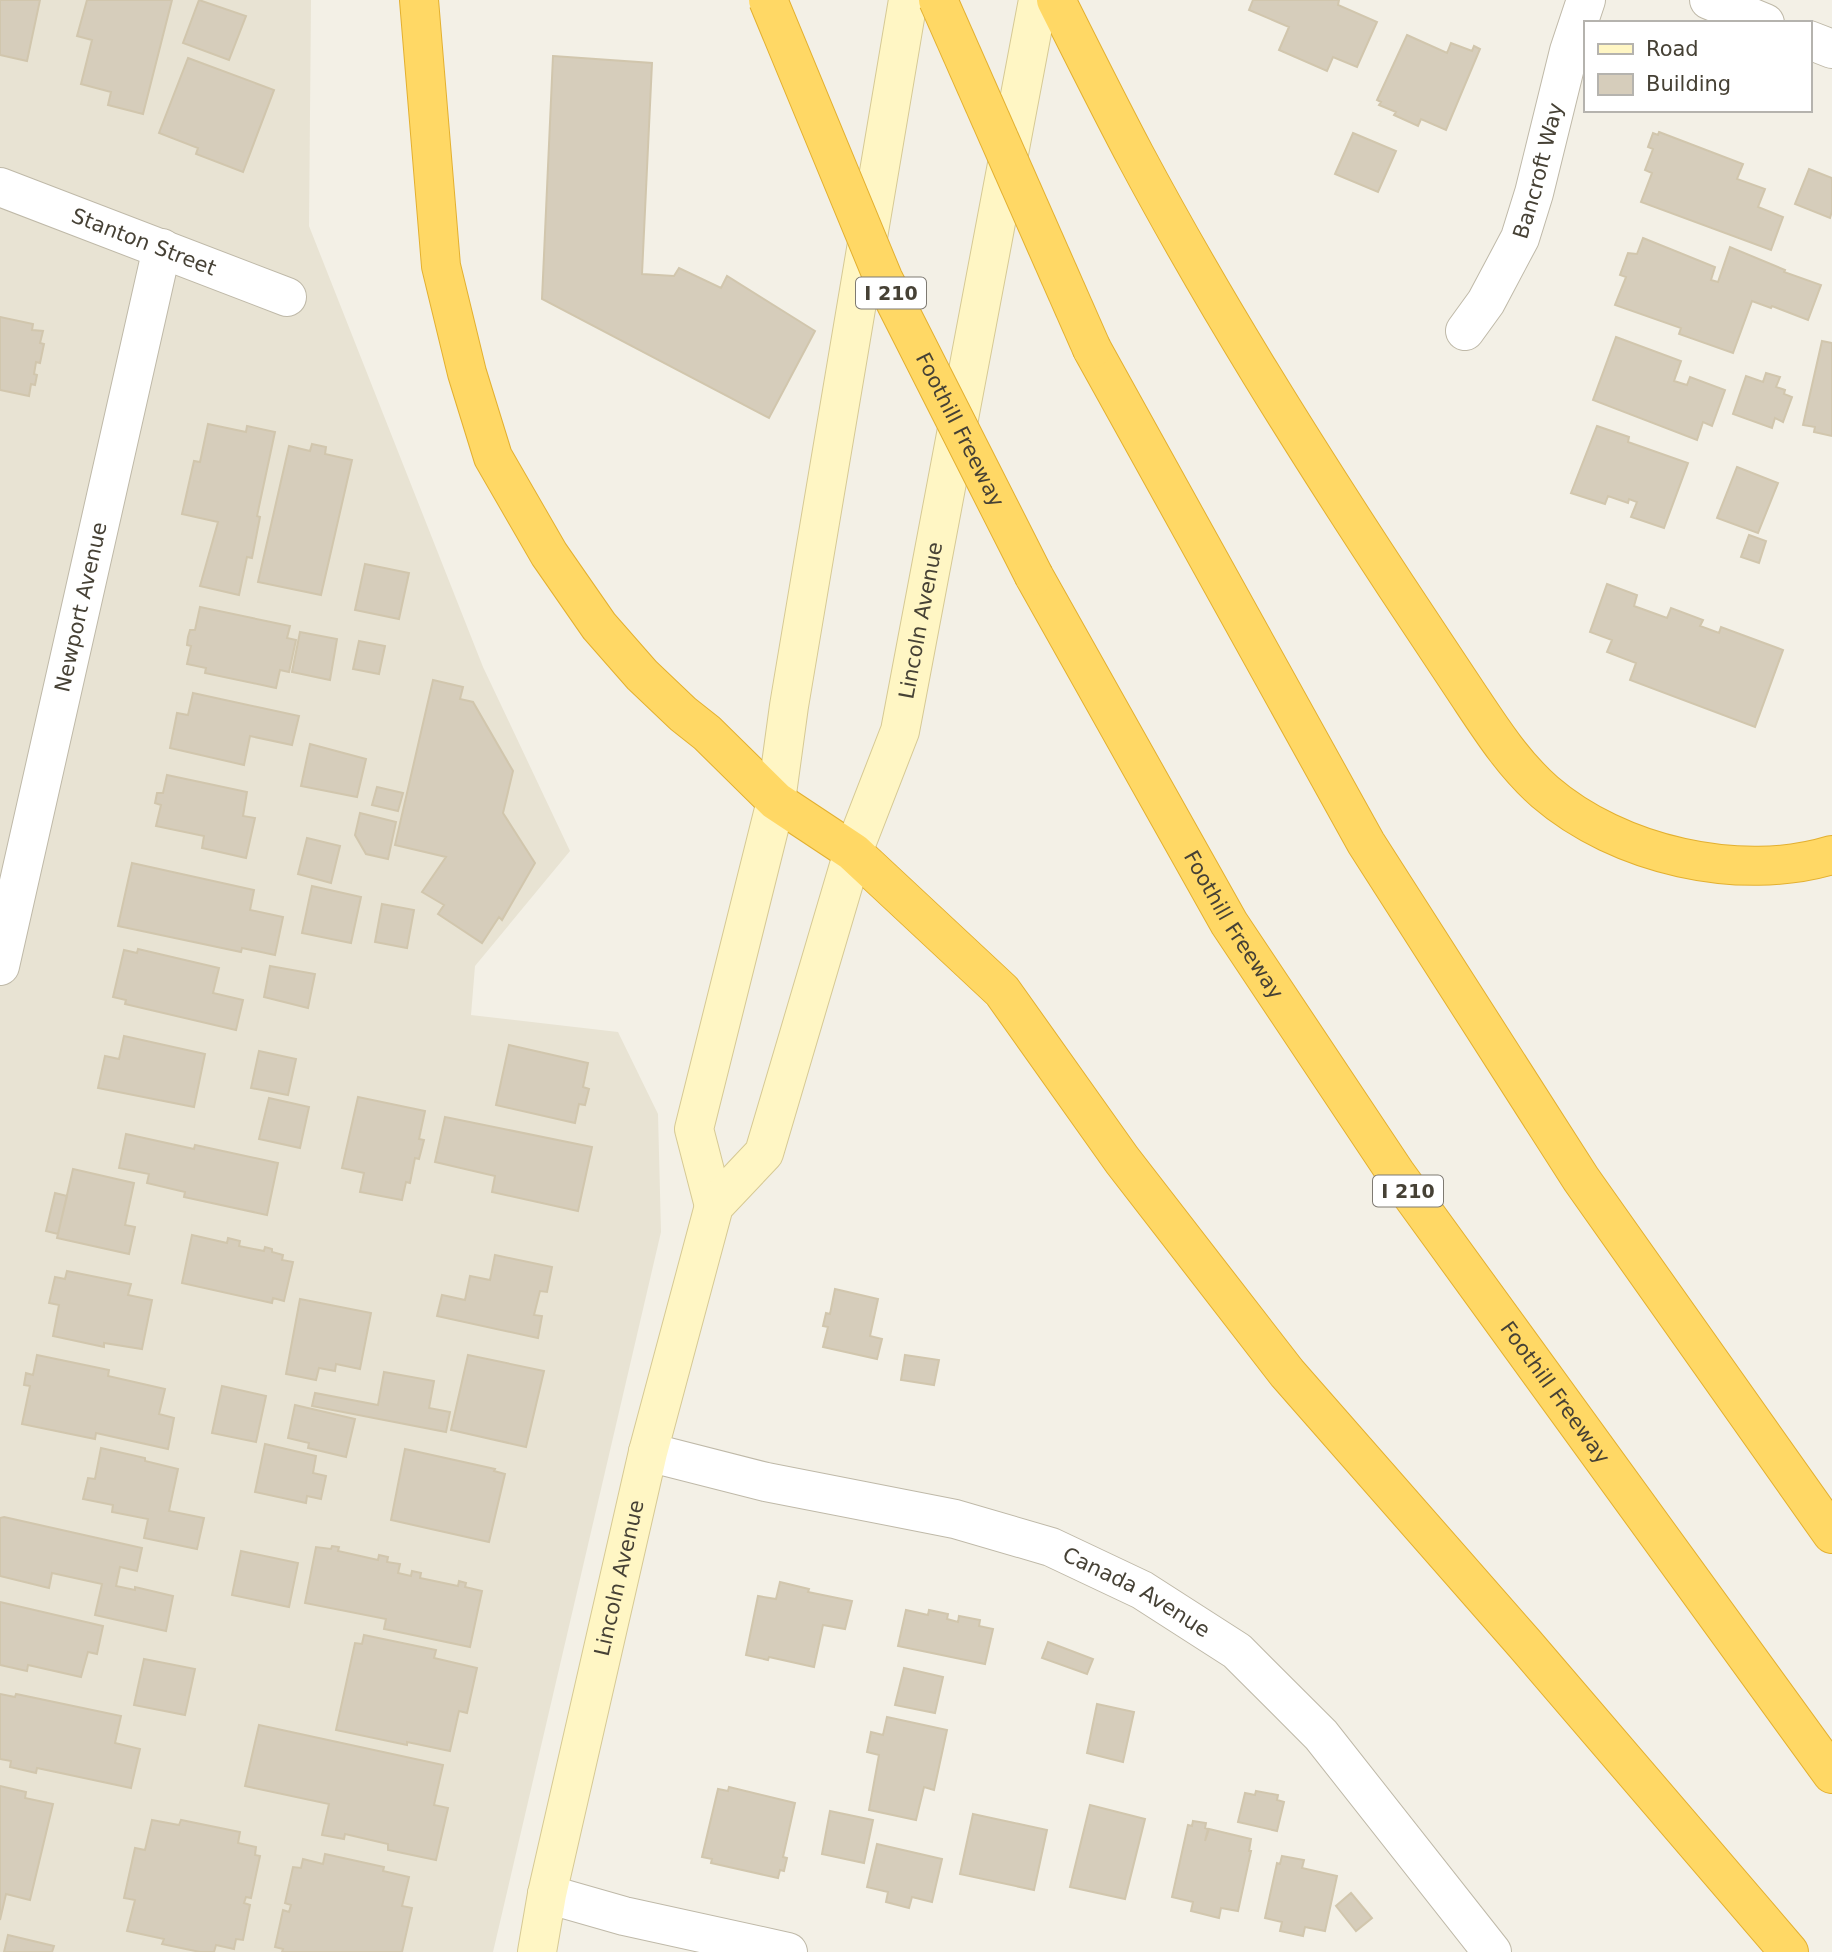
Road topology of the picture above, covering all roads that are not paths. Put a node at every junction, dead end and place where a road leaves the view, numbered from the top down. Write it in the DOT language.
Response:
graph roads {
  1 [pos="419,0"];
  2 [pos="768,0"];
  3 [pos="908,0"];
  4 [pos="938,0"];
  5 [pos="1038,0"];
  6 [pos="1056,0"];
  7 [pos="1586,0"];
  8 [pos="1709,0"];
  9 [pos="1760,21"];
  10 [pos="1811,41"];
  11 [pos="1832,49"];
  12 [pos="0,187"];
  13 [pos="162,248"];
  14 [pos="288,297"];
  15 [pos="1465,331"];
  16 [pos="776,801"];
  17 [pos="853,852"];
  18 [pos="1832,855"];
  19 [pos="0,966"];
  20 [pos="714,1206"];
  21 [pos="648,1452"];
  22 [pos="1832,1534"];
  23 [pos="1832,1774"];
  24 [pos="547,1894"];
  25 [pos="537,1952"];
  26 [pos="788,1952"];
  27 [pos="1492,1952"];
  28 [pos="1788,1952"];
  1 -- 16 [label="highway"];
  2 -- 23 [label="highway, Foothill Freeway / I 210, bridge"];
  3 -- 16 [label="main road, Lincoln Avenue"];
  4 -- 22 [label="highway, bridge"];
  5 -- 17 [label="main road, Lincoln Avenue"];
  6 -- 18 [label="highway"];
  7 -- 15 [label="street, Bancroft Way"];
  8 -- 9 [label="street"];
  10 -- 11 [label="street"];
  12 -- 13 [label="street, Stanton Street"];
  13 -- 14 [label="street, Stanton Street"];
  13 -- 19 [label="street, Newport Avenue"];
  16 -- 17 [label="highway"];
  16 -- 20 [label="main road, Lincoln Avenue"];
  17 -- 20 [label="main road, Lincoln Avenue"];
  17 -- 28 [label="highway"];
  20 -- 21 [label="main road, Lincoln Avenue"];
  21 -- 24 [label="main road, Lincoln Avenue"];
  21 -- 27 [label="street, Canada Avenue"];
  24 -- 25 [label="main road, Lincoln Avenue"];
  24 -- 26 [label="street"];
}
